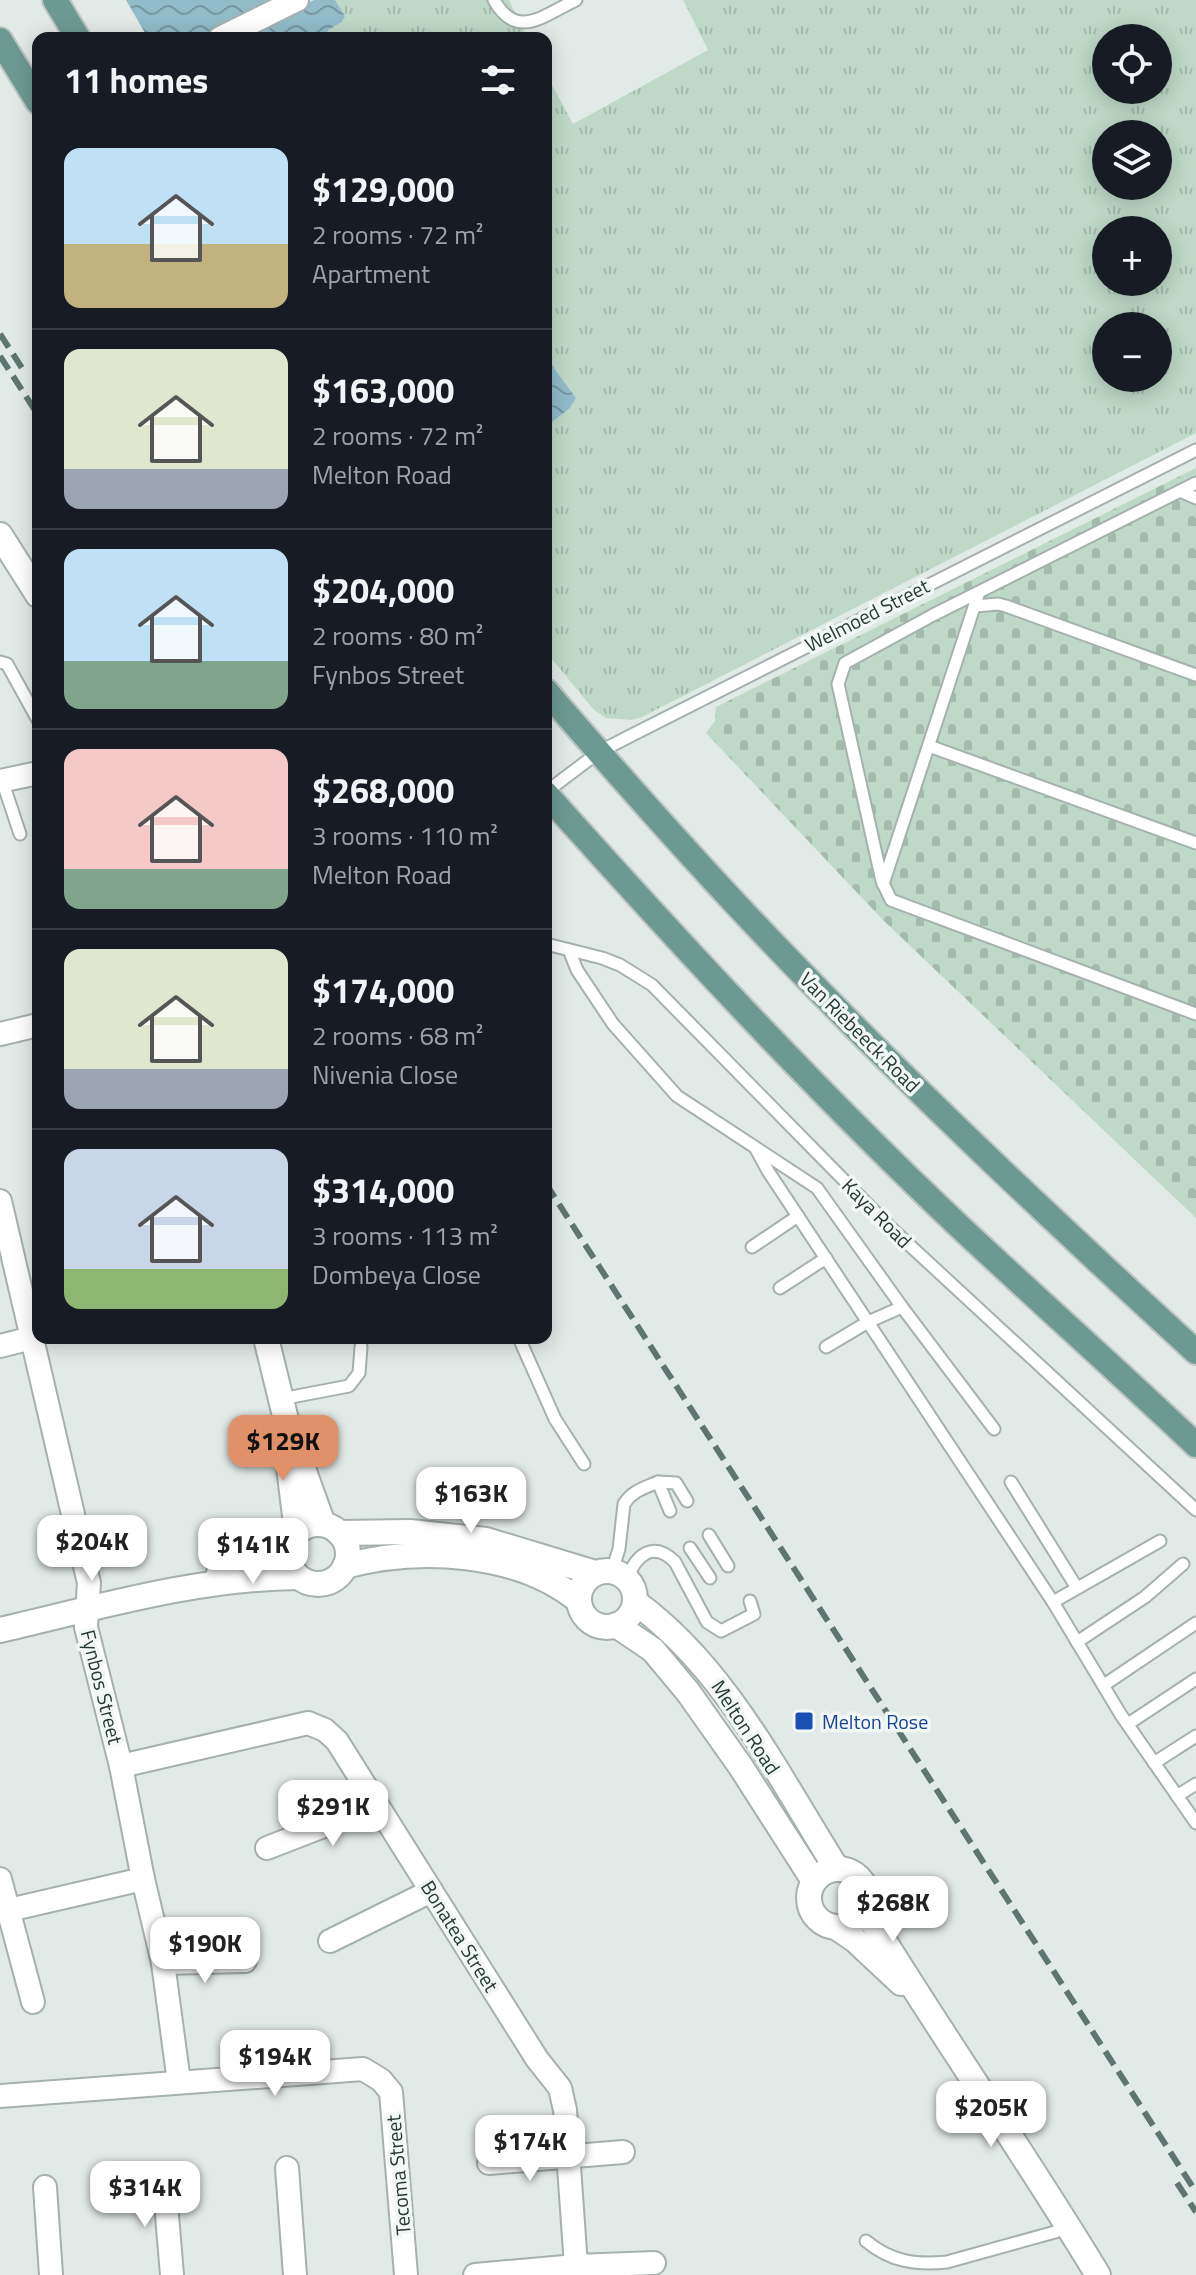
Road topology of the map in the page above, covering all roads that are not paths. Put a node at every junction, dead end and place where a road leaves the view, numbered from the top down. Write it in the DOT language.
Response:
graph roads {
  1 [pos="55,0"];
  2 [pos="297,0"];
  3 [pos="494,0"];
  4 [pos="576,0"];
  5 [pos="74,32"];
  6 [pos="232,32"];
  7 [pos="0,40"];
  8 [pos="32,92"];
  9 [pos="1196,450"];
  10 [pos="1196,483"];
  11 [pos="1180,491"];
  12 [pos="1196,498"];
  13 [pos="0,535"];
  14 [pos="32,586"];
  15 [pos="979,592"];
  16 [pos="975,606"];
  17 [pos="0,662"];
  18 [pos="1196,675"];
  19 [pos="552,698"];
  20 [pos="32,709"];
  21 [pos="929,746"];
  22 [pos="599,752"];
  23 [pos="32,774"];
  24 [pos="1,780"];
  25 [pos="552,788"];
  26 [pos="552,800"];
  27 [pos="20,834"];
  28 [pos="1196,843"];
  29 [pos="883,884"];
  30 [pos="552,946"];
  31 [pos="569,950"];
  32 [pos="1196,1014"];
  33 [pos="32,1026"];
  34 [pos="0,1034"];
  35 [pos="756,1149"];
  36 [pos="0,1201"];
  37 [pos="798,1216"];
  38 [pos="752,1247"];
  39 [pos="826,1258"];
  40 [pos="780,1288"];
  41 [pos="902,1307"];
  42 [pos="868,1322"];
  43 [pos="32,1338"];
  44 [pos="33,1344"];
  45 [pos="267,1344"];
  46 [pos="522,1344"];
  47 [pos="0,1346"];
  48 [pos="361,1347"];
  49 [pos="826,1347"];
  50 [pos="1196,1352"];
  51 [pos="281,1399"];
  52 [pos="287,1424"];
  53 [pos="994,1429"];
  54 [pos="1196,1445"];
  55 [pos="584,1464"];
  56 [pos="658,1482"];
  57 [pos="1011,1482"];
  58 [pos="687,1501"];
  59 [pos="1196,1510"];
  60 [pos="670,1511"];
  61 [pos="331,1529"];
  62 [pos="709,1535"];
  63 [pos="293,1538"];
  64 [pos="1160,1541"];
  65 [pos="690,1548"];
  66 [pos="1183,1564"];
  67 [pos="345,1566"];
  68 [pos="728,1566"];
  69 [pos="612,1574"];
  70 [pos="298,1577"];
  71 [pos="710,1578"];
  72 [pos="196,1584"];
  73 [pos="1077,1588"];
  74 [pos="579,1601"];
  75 [pos="750,1601"];
  76 [pos="635,1602"];
  77 [pos="1053,1602"];
  78 [pos="87,1609"];
  79 [pos="731,1612"];
  80 [pos="738,1623"];
  81 [pos="1196,1623"];
  82 [pos="616,1625"];
  83 [pos="0,1630"];
  84 [pos="1077,1642"];
  85 [pos="1196,1679"];
  86 [pos="1104,1685"];
  87 [pos="1128,1724"];
  88 [pos="1196,1736"];
  89 [pos="1154,1763"];
  90 [pos="121,1766"];
  91 [pos="1196,1784"];
  92 [pos="1177,1796"];
  93 [pos="371,1797"];
  94 [pos="1196,1823"];
  95 [pos="267,1848"];
  96 [pos="837,1869"];
  97 [pos="0,1879"];
  98 [pos="143,1879"];
  99 [pos="814,1881"];
  100 [pos="431,1891"];
  101 [pos="865,1910"];
  102 [pos="3,1911"];
  103 [pos="836,1927"];
  104 [pos="330,1941"];
  105 [pos="245,1961"];
  106 [pos="163,1963"];
  107 [pos="920,2000"];
  108 [pos="33,2002"];
  109 [pos="179,2082"];
  110 [pos="0,2096"];
  111 [pos="623,2152"];
  112 [pos="568,2157"];
  113 [pos="489,2163"];
  114 [pos="287,2168"];
  115 [pos="164,2180"];
  116 [pos="45,2187"];
  117 [pos="1068,2226"];
  118 [pos="866,2241"];
  119 [pos="654,2263"];
  120 [pos="576,2266"];
  121 [pos="51,2275"];
  122 [pos="172,2275"];
  123 [pos="295,2275"];
  124 [pos="406,2275"];
  125 [pos="475,2275"];
  126 [pos="1098,2275"];
  1 -- 5 [label="main road"];
  2 -- 6 [label="street"];
  3 -- 4 [label="lane"];
  7 -- 8 [label="main road"];
  9 -- 22 [label="lane, Welmoed Street"];
  10 -- 11 [label="lane"];
  11 -- 12 [label="lane"];
  11 -- 15 [label="lane"];
  13 -- 14 [label="street"];
  15 -- 16 [label="lane"];
  15 -- 29 [label="lane"];
  16 -- 18 [label="lane"];
  16 -- 21 [label="lane"];
  17 -- 20 [label="lane"];
  19 -- 22 [label="main road, Van Riebeeck Road"];
  21 -- 28 [label="lane"];
  21 -- 29 [label="lane"];
  22 -- 25 [label="lane, Welmoed Street"];
  22 -- 50 [label="main road, Van Riebeeck Road"];
  23 -- 24 [label="street"];
  24 -- 27 [label="lane"];
  26 -- 54 [label="main road"];
  29 -- 32 [label="lane"];
  30 -- 31 [label="lane, Kaya Road"];
  31 -- 35 [label="lane"];
  31 -- 59 [label="lane, Kaya Road"];
  33 -- 34 [label="street"];
  35 -- 37 [label="lane"];
  35 -- 41 [label="lane"];
  36 -- 43 [label="street, Fynbos Street"];
  37 -- 38 [label="lane"];
  37 -- 39 [label="lane"];
  39 -- 40 [label="lane"];
  39 -- 42 [label="lane"];
  41 -- 42 [label="lane"];
  41 -- 53 [label="lane"];
  42 -- 49 [label="lane"];
  42 -- 77 [label="lane"];
  43 -- 47 [label="street"];
  44 -- 78 [label="street, Fynbos Street"];
  45 -- 51 [label="street"];
  46 -- 55 [label="lane"];
  48 -- 51 [label="lane"];
  51 -- 52 [label="street"];
  52 -- 61 [label="street"];
  52 -- 63 [label="street"];
  56 -- 58 [label="lane"];
  56 -- 60 [label="lane"];
  56 -- 69 [label="lane"];
  57 -- 73 [label="lane"];
  61 -- 63 [label="street"];
  61 -- 67 [label="street"];
  61 -- 69 [label="street"];
  62 -- 68 [label="lane"];
  63 -- 70 [label="street"];
  63 -- 72 [label="street"];
  64 -- 73 [label="lane"];
  65 -- 71 [label="lane"];
  66 -- 84 [label="lane"];
  67 -- 70 [label="street"];
  67 -- 74 [label="street"];
  69 -- 74 [label="street"];
  69 -- 76 [label="street"];
  69 -- 80 [label="lane"];
  70 -- 72 [label="street"];
  72 -- 78 [label="street"];
  73 -- 77 [label="lane"];
  74 -- 82 [label="street"];
  75 -- 80 [label="lane"];
  76 -- 82 [label="street"];
  76 -- 96 [label="street, Melton Road"];
  77 -- 84 [label="lane"];
  78 -- 83 [label="street"];
  78 -- 90 [label="street, Fynbos Street"];
  79 -- 80 [label="lane"];
  81 -- 86 [label="lane"];
  82 -- 99 [label="street, Melton Road"];
  84 -- 86 [label="lane"];
  85 -- 87 [label="lane"];
  86 -- 87 [label="lane"];
  87 -- 89 [label="lane"];
  88 -- 89 [label="lane"];
  89 -- 92 [label="lane"];
  90 -- 93 [label="street, Bonatea Street"];
  90 -- 98 [label="street, Fynbos Street"];
  91 -- 92 [label="lane"];
  92 -- 94 [label="lane"];
  93 -- 95 [label="street"];
  93 -- 100 [label="street, Bonatea Street"];
  96 -- 99 [label="street"];
  96 -- 101 [label="street"];
  97 -- 102 [label="street"];
  98 -- 102 [label="street"];
  98 -- 106 [label="street, Fynbos Street"];
  99 -- 103 [label="street"];
  100 -- 104 [label="street"];
  100 -- 112 [label="street, Bonatea Street"];
  101 -- 103 [label="street"];
  101 -- 107 [label="street"];
  102 -- 108 [label="street"];
  103 -- 107 [label="street"];
  105 -- 106 [label="street"];
  106 -- 109 [label="street, Fynbos Street"];
  107 -- 117 [label="street"];
  109 -- 110 [label="street, Tecoma Street"];
  109 -- 124 [label="street, Tecoma Street"];
  111 -- 112 [label="street"];
  112 -- 113 [label="street"];
  112 -- 120 [label="street, Bonatea Street"];
  114 -- 123 [label="street"];
  115 -- 122 [label="street"];
  116 -- 121 [label="street"];
  117 -- 118 [label="lane"];
  117 -- 126 [label="street"];
  119 -- 120 [label="street"];
  120 -- 125 [label="street"];
}
